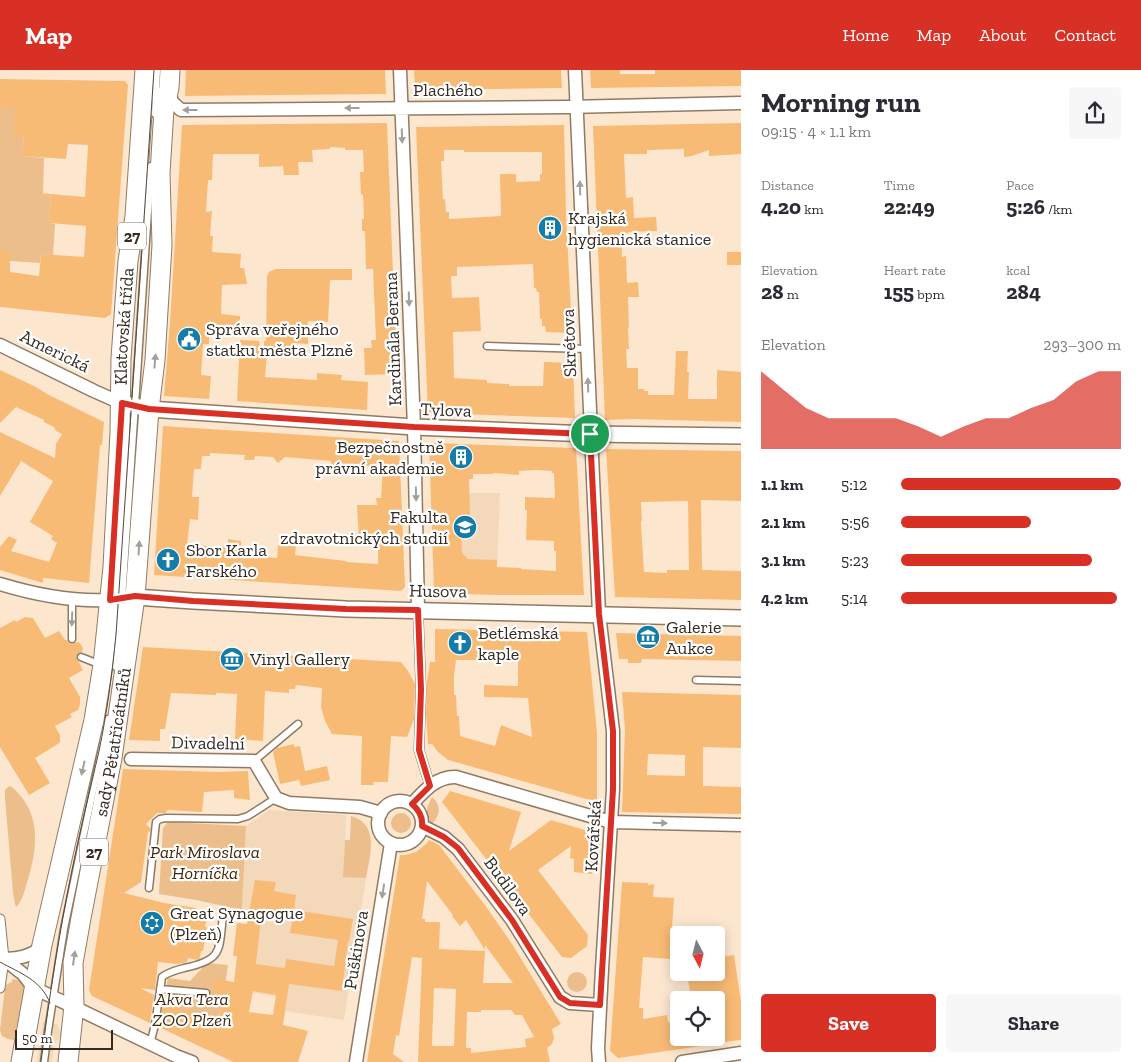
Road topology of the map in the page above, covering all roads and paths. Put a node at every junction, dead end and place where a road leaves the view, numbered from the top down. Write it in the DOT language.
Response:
graph roads {
  1 [pos="145,70"];
  2 [pos="157,70"];
  3 [pos="400,70"];
  4 [pos="575,70"];
  5 [pos="169,79"];
  6 [pos="741,103"];
  7 [pos="576,107"];
  8 [pos="401,108"];
  9 [pos="154,125"];
  10 [pos="151,163"];
  11 [pos="0,345"];
  12 [pos="487,346"];
  13 [pos="587,349"];
  14 [pos="135,406"];
  15 [pos="414,427"];
  16 [pos="590,434"];
  17 [pos="741,436"];
  18 [pos="0,584"];
  19 [pos="122,599"];
  20 [pos="72,600"];
  21 [pos="418,610"];
  22 [pos="599,614"];
  23 [pos="741,618"];
  24 [pos="72,639"];
  25 [pos="81,657"];
  26 [pos="109,667"];
  27 [pos="696,680"];
  28 [pos="741,681"];
  29 [pos="109,714"];
  30 [pos="298,724"];
  31 [pos="131,759"];
  32 [pos="254,761"];
  33 [pos="430,786"];
  34 [pos="276,798"];
  35 [pos="412,804"];
  36 [pos="381,813"];
  37 [pos="611,822"];
  38 [pos="741,825"];
  39 [pos="422,826"];
  40 [pos="391,843"];
  41 [pos="149,888"];
  42 [pos="223,915"];
  43 [pos="0,919"];
  44 [pos="42,945"];
  45 [pos="2,959"];
  46 [pos="0,988"];
  47 [pos="34,988"];
  48 [pos="160,989"];
  49 [pos="206,993"];
  50 [pos="54,997"];
  51 [pos="600,1005"];
  52 [pos="74,1006"];
  53 [pos="150,1044"];
  54 [pos="741,1053"];
  55 [pos="175,1059"];
  56 [pos="21,1062"];
  57 [pos="44,1062"];
  58 [pos="68,1062"];
  59 [pos="192,1062"];
  60 [pos="356,1062"];
  61 [pos="599,1062"];
  62 [pos="682,1062"];
  1 -- 14 [label="main road, Klatovská třída / 27"];
  2 -- 9 [label="lane"];
  3 -- 8 [label="street, Kardinála Berana"];
  4 -- 7 [label="street, Skrétova"];
  8 -- 5 [label="street, Plachého, one-way"];
  14 -- 5 [label="main road, Klatovská třída / 27, one-way"];
  6 -- 7 [label="street, Plachého"];
  7 -- 8 [label="street, Plachého"];
  13 -- 7 [label="street, Skrétova, one-way"];
  8 -- 15 [label="street, Kardinála Berana, one-way"];
  10 -- 14 [label="lane, Klatovská třída"];
  11 -- 14 [label="street, Americká"];
  12 -- 13 [label="lane"];
  16 -- 13 [label="street, Skrétova, one-way"];
  14 -- 15 [label="street, Tylova"];
  14 -- 19 [label="main road, Klatovská třída / 27"];
  19 -- 14 [label="main road, Klatovská třída / 27, one-way"];
  15 -- 16 [label="street, Tylova"];
  15 -- 21 [label="street, Kardinála Berana, one-way"];
  16 -- 17 [label="street, Tylova"];
  16 -- 22 [label="street, Skrétova"];
  18 -- 20 [label="street"];
  19 -- 20 [label="street"];
  19 -- 21 [label="street, Husova"];
  19 -- 26 [label="main road, sady Pětatřicátníků / 27"];
  52 -- 19 [label="main road, sady Pětatřicátníků / 27, one-way"];
  20 -- 24 [label="lane, one-way"];
  21 -- 22 [label="street, Husova"];
  21 -- 33 [label="street, Kardinála Berana"];
  22 -- 23 [label="street, Husova"];
  22 -- 37 [label="street, Kovářská"];
  25 -- 26 [label="lane"];
  26 -- 44 [label="main road, sady Pětatřicátníků / 27, one-way"];
  27 -- 28 [label="lane"];
  29 -- 50 [label="lane, sady Pětatřicátníků"];
  30 -- 32 [label="lane"];
  31 -- 32 [label="street, Divadelní"];
  32 -- 34 [label="street, Divadelní"];
  33 -- 35 [label="street"];
  33 -- 37 [label="street"];
  34 -- 36 [label="street"];
  34 -- 41 [label="lane"];
  35 -- 36 [label="street"];
  35 -- 39 [label="street"];
  36 -- 40 [label="street"];
  37 -- 38 [label="street, one-way"];
  37 -- 51 [label="street, Kovářská"];
  39 -- 40 [label="street"];
  39 -- 51 [label="street, Budilova"];
  40 -- 60 [label="street, Puškinova, one-way"];
  42 -- 48 [label="lane"];
  43 -- 45 [label="street"];
  44 -- 45 [label="street"];
  44 -- 47 [label="main road, sady Pětatřicátníků / 27"];
  45 -- 46 [label="street"];
  45 -- 47 [label="street"];
  47 -- 50 [label="street"];
  47 -- 56 [label="main road, sady Pětatřicátníků / 27"];
  48 -- 49 [label="lane"];
  48 -- 53 [label="lane"];
  50 -- 52 [label="street"];
  50 -- 57 [label="lane, sady Pětatřicátníků"];
  51 -- 61 [label="street, Kovářská"];
  52 -- 53 [label="street"];
  52 -- 58 [label="main road, sady Pětatřicátníků / 27"];
  53 -- 55 [label="street"];
  54 -- 62 [label="street"];
  55 -- 59 [label="street"];
}
